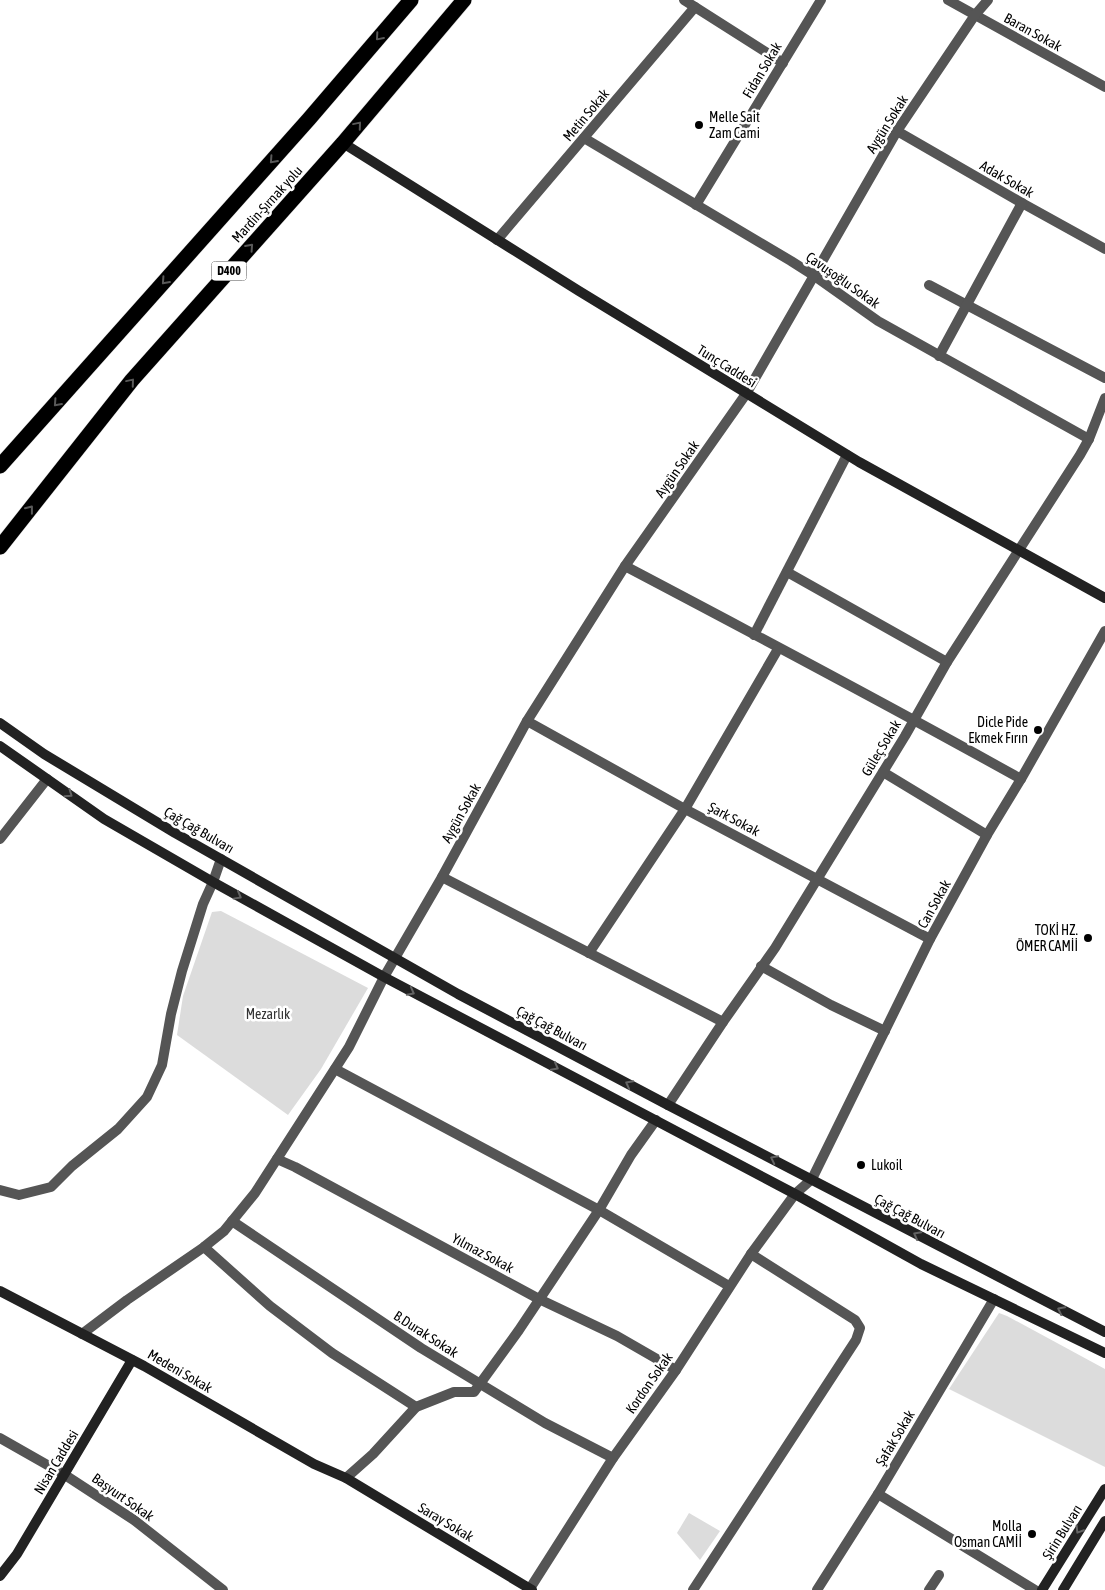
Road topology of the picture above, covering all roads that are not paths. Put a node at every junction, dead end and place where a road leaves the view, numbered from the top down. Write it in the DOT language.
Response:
graph roads {
  1 [pos="411,0"];
  2 [pos="464,0"];
  3 [pos="684,0"];
  4 [pos="821,0"];
  5 [pos="948,0"];
  6 [pos="988,0"];
  7 [pos="695,7"];
  8 [pos="975,15"];
  9 [pos="783,63"];
  10 [pos="1105,87"];
  11 [pos="897,131"];
  12 [pos="584,138"];
  13 [pos="343,143"];
  14 [pos="1022,204"];
  15 [pos="696,205"];
  16 [pos="497,240"];
  17 [pos="1105,248"];
  18 [pos="814,275"];
  19 [pos="929,285"];
  20 [pos="965,306"];
  21 [pos="939,356"];
  22 [pos="1105,378"];
  23 [pos="746,394"];
  24 [pos="1105,398"];
  25 [pos="1089,439"];
  26 [pos="847,455"];
  27 [pos="0,466"];
  28 [pos="0,547"];
  29 [pos="1019,552"];
  30 [pos="625,566"];
  31 [pos="787,572"];
  32 [pos="1105,598"];
  33 [pos="1105,631"];
  34 [pos="754,635"];
  35 [pos="778,649"];
  36 [pos="947,662"];
  37 [pos="914,720"];
  38 [pos="528,721"];
  39 [pos="0,723"];
  40 [pos="0,746"];
  41 [pos="882,772"];
  42 [pos="47,779"];
  43 [pos="1021,779"];
  44 [pos="685,809"];
  45 [pos="987,835"];
  46 [pos="0,839"];
  47 [pos="221,858"];
  48 [pos="442,877"];
  49 [pos="818,878"];
  50 [pos="213,882"];
  51 [pos="930,939"];
  52 [pos="589,953"];
  53 [pos="394,958"];
  54 [pos="761,966"];
  55 [pos="384,978"];
  56 [pos="723,1022"];
  57 [pos="885,1031"];
  58 [pos="335,1069"];
  59 [pos="668,1105"];
  60 [pos="656,1120"];
  61 [pos="277,1159"];
  62 [pos="812,1179"];
  63 [pos="0,1190"];
  64 [pos="795,1194"];
  65 [pos="599,1210"];
  66 [pos="232,1222"];
  67 [pos="204,1247"];
  68 [pos="751,1254"];
  69 [pos="730,1286"];
  70 [pos="0,1292"];
  71 [pos="539,1299"];
  72 [pos="994,1299"];
  73 [pos="1105,1332"];
  74 [pos="82,1334"];
  75 [pos="1105,1353"];
  76 [pos="132,1360"];
  77 [pos="676,1370"];
  78 [pos="480,1384"];
  79 [pos="416,1407"];
  80 [pos="0,1438"];
  81 [pos="613,1458"];
  82 [pos="65,1475"];
  83 [pos="346,1478"];
  84 [pos="1105,1489"];
  85 [pos="878,1494"];
  86 [pos="1105,1521"];
  87 [pos="939,1575"];
  88 [pos="0,1576"];
  89 [pos="223,1590"];
  90 [pos="530,1590"];
  91 [pos="693,1590"];
  92 [pos="817,1590"];
  93 [pos="929,1590"];
  94 [pos="1034,1590"];
  95 [pos="1042,1590"];
  96 [pos="1063,1590"];
  1 -- 27 [label="highway, Mardin-Şırnak yolu, one-way"];
  13 -- 2 [label="highway, Mardin-Şırnak yolu / D400, one-way"];
  3 -- 7 [label="street"];
  4 -- 9 [label="street, Fidan Sokak"];
  5 -- 8 [label="street, Baran Sokak"];
  6 -- 8 [label="street, Aygün Sokak"];
  7 -- 9 [label="street"];
  7 -- 12 [label="street, Metin Sokak"];
  8 -- 10 [label="street, Baran Sokak"];
  8 -- 11 [label="street, Aygün Sokak"];
  9 -- 15 [label="street, Fidan Sokak"];
  11 -- 14 [label="street, Adak Sokak"];
  11 -- 18 [label="street, Aygün Sokak"];
  12 -- 15 [label="street, Çavuşoğlu Sokak"];
  12 -- 16 [label="street, Metin Sokak"];
  13 -- 16 [label="main road, Tunç Caddesi"];
  28 -- 13 [label="highway, Mardin-Şırnak yolu / D400, one-way"];
  14 -- 17 [label="street, Adak Sokak"];
  14 -- 20 [label="street"];
  15 -- 18 [label="street, Çavuşoğlu Sokak"];
  16 -- 23 [label="main road, Tunç Caddesi"];
  18 -- 21 [label="street, Çavuşoğlu Sokak"];
  18 -- 23 [label="street, Aygün Sokak"];
  19 -- 20 [label="street"];
  20 -- 21 [label="street"];
  20 -- 22 [label="street"];
  21 -- 25 [label="street, Çavuşoğlu Sokak"];
  23 -- 26 [label="main road, Tunç Caddesi"];
  23 -- 30 [label="street, Aygün Sokak"];
  24 -- 25 [label="street, Güleç Sokak"];
  25 -- 29 [label="street, Güleç Sokak"];
  26 -- 29 [label="main road, Tunç Caddesi"];
  26 -- 31 [label="street"];
  29 -- 32 [label="main road, Tunç Caddesi"];
  29 -- 36 [label="street, Güleç Sokak"];
  30 -- 34 [label="street"];
  30 -- 38 [label="street, Aygün Sokak"];
  31 -- 34 [label="street"];
  31 -- 36 [label="street"];
  33 -- 43 [label="street, Can Sokak"];
  34 -- 35 [label="street"];
  35 -- 37 [label="street"];
  35 -- 44 [label="street"];
  36 -- 37 [label="street, Güleç Sokak"];
  37 -- 41 [label="street, Güleç Sokak"];
  37 -- 43 [label="street"];
  38 -- 44 [label="street, Şark Sokak"];
  38 -- 48 [label="street, Aygün Sokak"];
  39 -- 47 [label="main road, Çağ Çağ Bulvarı"];
  40 -- 42 [label="main road"];
  41 -- 45 [label="street"];
  41 -- 49 [label="street, Güleç Sokak"];
  42 -- 46 [label="street"];
  42 -- 50 [label="main road, one-way"];
  43 -- 45 [label="street, Can Sokak"];
  44 -- 49 [label="street, Şark Sokak"];
  44 -- 52 [label="street"];
  45 -- 51 [label="street, Can Sokak"];
  47 -- 50 [label="street"];
  47 -- 53 [label="main road, Çağ Çağ Bulvarı"];
  48 -- 52 [label="street"];
  48 -- 53 [label="street, Aygün Sokak"];
  49 -- 51 [label="street, Şark Sokak"];
  49 -- 54 [label="street, Güleç Sokak"];
  50 -- 55 [label="main road, one-way"];
  50 -- 63 [label="street"];
  51 -- 57 [label="street, Can Sokak"];
  52 -- 56 [label="street"];
  53 -- 55 [label="street, Aygün Sokak"];
  59 -- 53 [label="main road, Çağ Çağ Bulvarı, one-way"];
  54 -- 56 [label="street, Güleç Sokak"];
  54 -- 57 [label="street"];
  55 -- 58 [label="street, Aygün Sokak"];
  55 -- 60 [label="main road, one-way"];
  56 -- 59 [label="street, Güleç Sokak"];
  57 -- 62 [label="street, Can Sokak"];
  58 -- 61 [label="street, Aygün Sokak"];
  58 -- 65 [label="street"];
  62 -- 59 [label="main road, Çağ Çağ Bulvarı, one-way"];
  60 -- 64 [label="main road"];
  60 -- 65 [label="street"];
  61 -- 66 [label="street, Aygün Sokak"];
  61 -- 71 [label="street, Yılmaz Sokak"];
  62 -- 64 [label="street, Can Sokak"];
  73 -- 62 [label="main road, Çağ Çağ Bulvarı, one-way"];
  64 -- 68 [label="street, Kordon Sokak"];
  64 -- 72 [label="main road"];
  65 -- 69 [label="street"];
  65 -- 71 [label="street"];
  66 -- 67 [label="street, Aygün Sokak"];
  66 -- 78 [label="street, B.Durak Sokak"];
  67 -- 74 [label="street, Aygün Sokak"];
  67 -- 79 [label="street"];
  68 -- 69 [label="street, Kordon Sokak"];
  68 -- 91 [label="street"];
  69 -- 77 [label="street, Kordon Sokak"];
  70 -- 74 [label="main road, Medeni Sokak"];
  71 -- 77 [label="street, Yılmaz Sokak"];
  71 -- 78 [label="street"];
  72 -- 75 [label="main road"];
  72 -- 85 [label="street, Şafak Sokak"];
  74 -- 76 [label="main road, Medeni Sokak"];
  76 -- 82 [label="main road, Nisan Caddesi"];
  76 -- 83 [label="main road, Medeni Sokak"];
  77 -- 81 [label="street, Kordon Sokak"];
  78 -- 79 [label="street"];
  78 -- 81 [label="street, B.Durak Sokak"];
  79 -- 83 [label="street"];
  80 -- 82 [label="street, Başyurt Sokak"];
  81 -- 90 [label="street, Kordon Sokak"];
  82 -- 88 [label="main road, Nisan Caddesi"];
  82 -- 89 [label="street, Başyurt Sokak"];
  83 -- 90 [label="main road, Saray Sokak"];
  84 -- 95 [label="main road, Şirin Bulvarı, one-way"];
  85 -- 92 [label="street, Şafak Sokak"];
  85 -- 94 [label="street"];
  86 -- 96 [label="main road"];
  87 -- 93 [label="street"];
}
